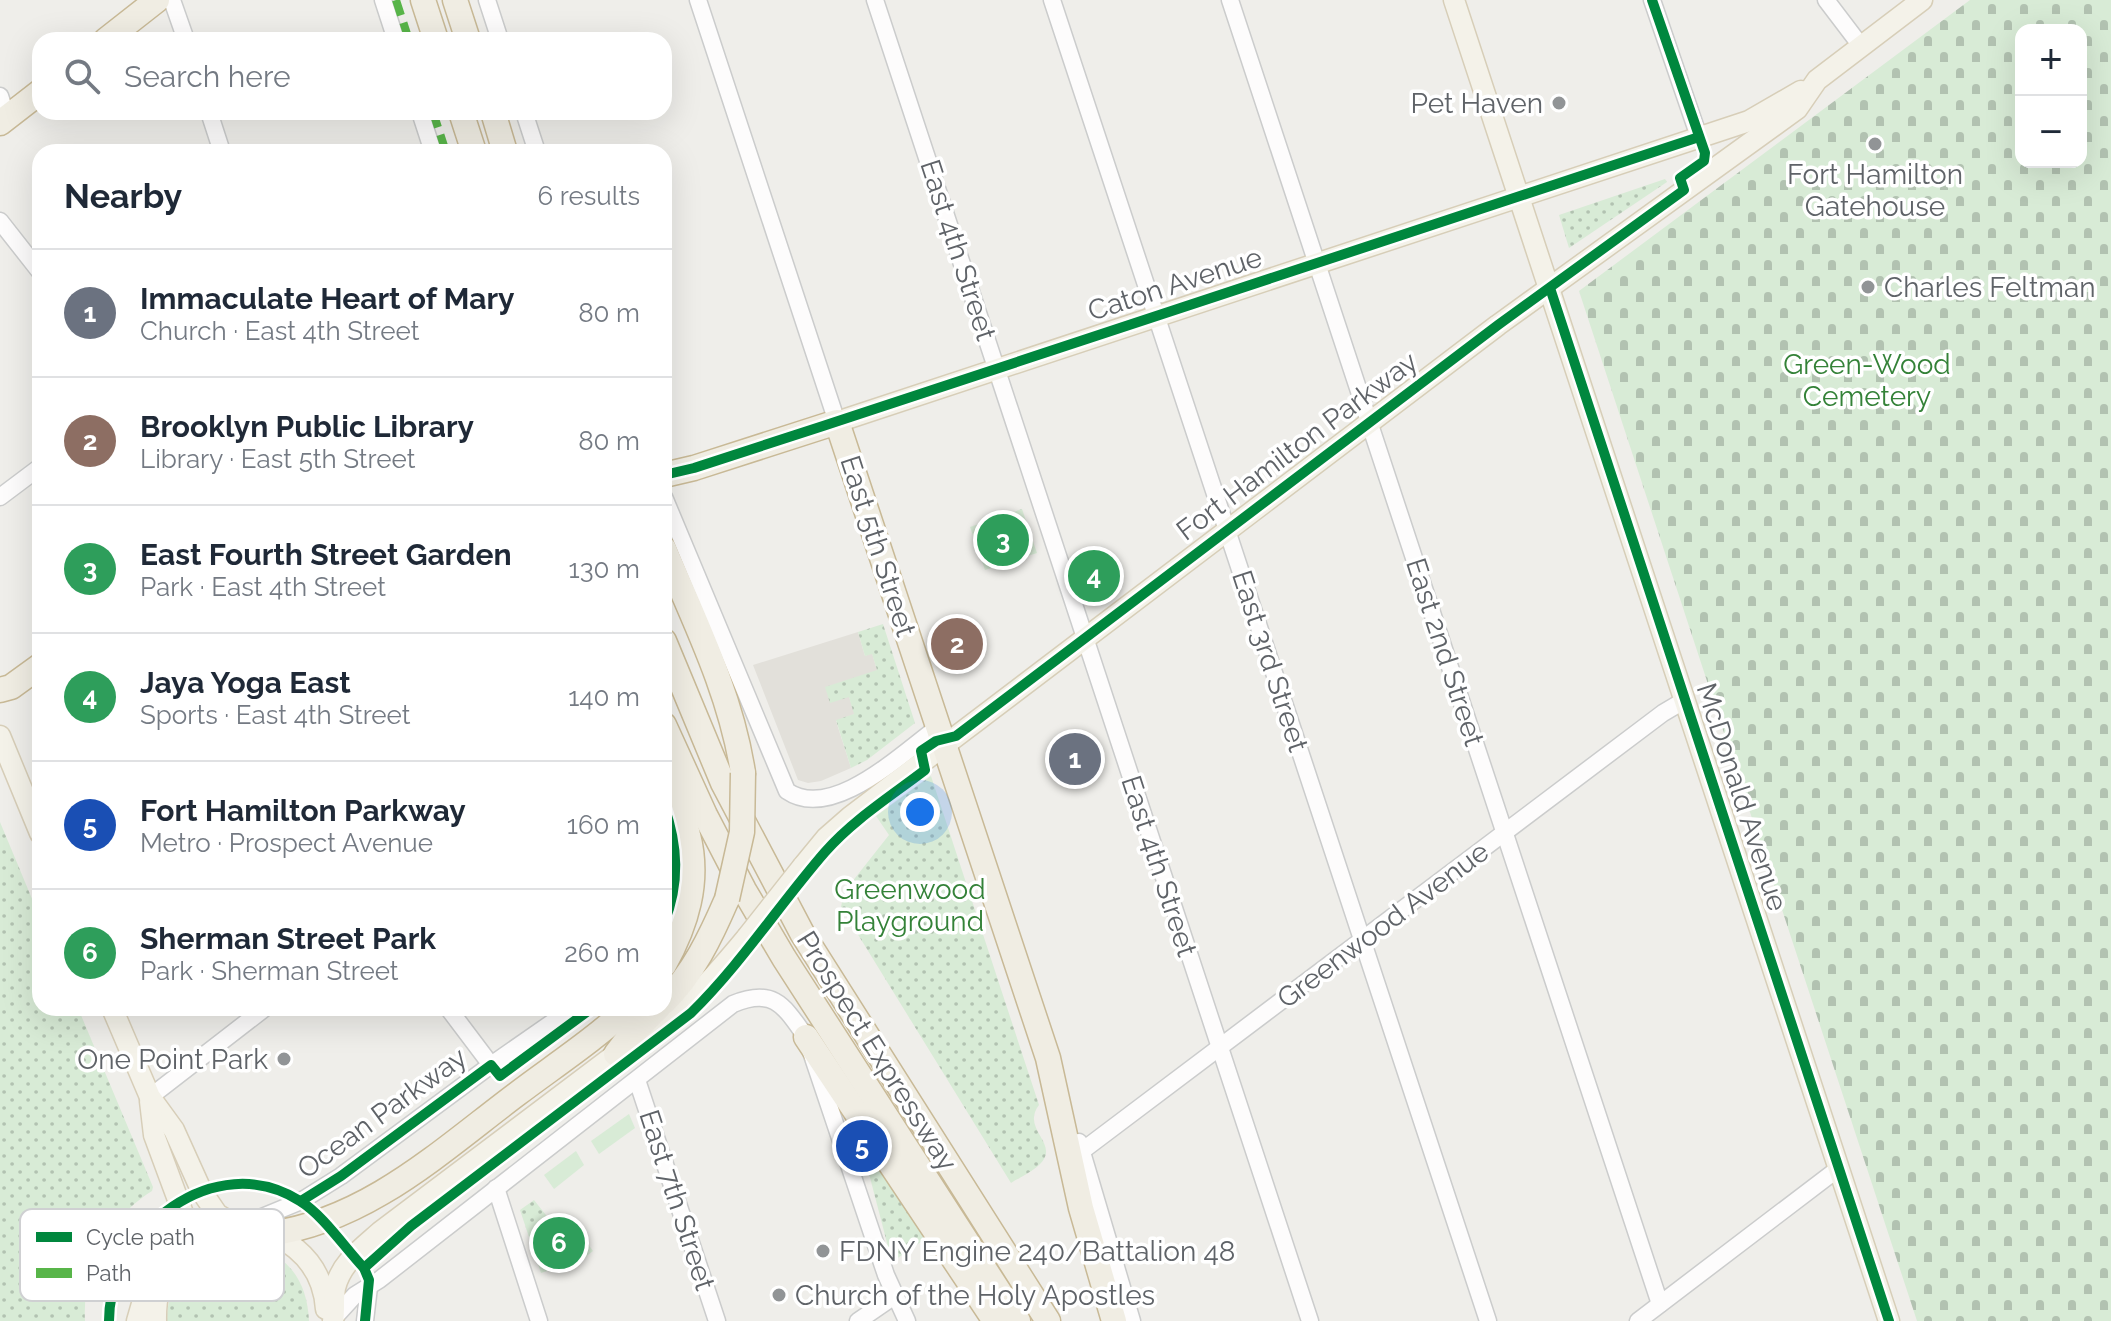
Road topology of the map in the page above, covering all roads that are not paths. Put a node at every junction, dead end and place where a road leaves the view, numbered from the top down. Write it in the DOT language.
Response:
graph roads {
  1 [pos="157,0"];
  2 [pos="172,0"];
  3 [pos="383,0"];
  4 [pos="423,0"];
  5 [pos="455,0"];
  6 [pos="472,0"];
  7 [pos="487,0"];
  8 [pos="698,0"];
  9 [pos="875,0"];
  10 [pos="1052,0"];
  11 [pos="1230,0"];
  12 [pos="1454,0"];
  13 [pos="1652,0"];
  14 [pos="1826,0"];
  15 [pos="1922,0"];
  16 [pos="116,32"];
  17 [pos="183,32"];
  18 [pos="393,32"];
  19 [pos="433,32"];
  20 [pos="465,32"];
  21 [pos="481,32"];
  22 [pos="497,32"];
  23 [pos="1861,46"];
  24 [pos="1817,80"];
  25 [pos="32,96"];
  26 [pos="2,112"];
  27 [pos="212,120"];
  28 [pos="423,120"];
  29 [pos="464,120"];
  30 [pos="495,120"];
  31 [pos="527,120"];
  32 [pos="1699,137"];
  33 [pos="219,144"];
  34 [pos="430,144"];
  35 [pos="471,144"];
  36 [pos="503,144"];
  37 [pos="534,144"];
  38 [pos="1518,196"];
  39 [pos="0,221"];
  40 [pos="32,262"];
  41 [pos="1316,263"];
  42 [pos="1550,288"];
  43 [pos="1156,316"];
  44 [pos="997,368"];
  45 [pos="837,422"];
  46 [pos="1369,423"];
  47 [pos="32,473"];
  48 [pos="672,473"];
  49 [pos="0,497"];
  50 [pos="672,516"];
  51 [pos="1226,530"];
  52 [pos="672,568"];
  53 [pos="1085,638"];
  54 [pos="672,660"];
  55 [pos="32,672"];
  56 [pos="0,690"];
  57 [pos="1685,700"];
  58 [pos="0,736"];
  59 [pos="938,737"];
  60 [pos="672,743"];
  61 [pos="672,781"];
  62 [pos="32,811"];
  63 [pos="1504,834"];
  64 [pos="1363,940"];
  65 [pos="672,949"];
  66 [pos="672,992"];
  67 [pos="115,1016"];
  68 [pos="255,1016"];
  69 [pos="454,1016"];
  70 [pos="561,1016"];
  71 [pos="617,1016"];
  72 [pos="650,1016"];
  73 [pos="806,1037"];
  74 [pos="1220,1048"];
  75 [pos="616,1054"];
  76 [pos="1048,1058"];
  77 [pos="491,1065"];
  78 [pos="637,1080"];
  79 [pos="150,1097"];
  80 [pos="1082,1151"];
  81 [pos="1839,1168"];
  82 [pos="496,1188"];
  83 [pos="181,1209"];
  84 [pos="213,1209"];
  85 [pos="282,1209"];
  86 [pos="284,1232"];
  87 [pos="284,1243"];
  88 [pos="369,1287"];
  89 [pos="896,1295"];
  90 [pos="143,1301"];
  91 [pos="157,1301"];
  92 [pos="1660,1304"];
  93 [pos="331,1320"];
  94 [pos="137,1321"];
  95 [pos="156,1321"];
  96 [pos="365,1321"];
  97 [pos="539,1321"];
  98 [pos="717,1321"];
  99 [pos="858,1321"];
  100 [pos="907,1321"];
  101 [pos="995,1321"];
  102 [pos="1018,1321"];
  103 [pos="1048,1321"];
  104 [pos="1114,1321"];
  105 [pos="1132,1321"];
  106 [pos="1310,1321"];
  107 [pos="1488,1321"];
  108 [pos="1638,1321"];
  109 [pos="1889,1321"];
  1 -- 16 [label="highway"];
  2 -- 17 [label="street"];
  3 -- 18 [label="street"];
  4 -- 19 [label="highway"];
  5 -- 20 [label="highway"];
  6 -- 21 [label="highway"];
  7 -- 22 [label="street"];
  8 -- 45 [label="street, East 5th Street"];
  9 -- 44 [label="street, East 4th Street"];
  10 -- 43 [label="street, East 3rd Street"];
  11 -- 41 [label="street, East 2nd Street"];
  12 -- 38 [label="main road, McDonald Avenue"];
  13 -- 32 [label="street"];
  14 -- 23 [label="street"];
  15 -- 23 [label="main road, Fort Hamilton Parkway"];
  23 -- 24 [label="main road, Fort Hamilton Parkway"];
  24 -- 32 [label="main road, Caton Avenue"];
  24 -- 42 [label="main road, Fort Hamilton Parkway"];
  25 -- 26 [label="highway"];
  27 -- 33 [label="street"];
  28 -- 34 [label="street"];
  29 -- 35 [label="highway"];
  30 -- 36 [label="highway"];
  31 -- 37 [label="street"];
  32 -- 38 [label="main road, Caton Avenue"];
  38 -- 41 [label="main road, Caton Avenue"];
  38 -- 42 [label="main road, McDonald Avenue"];
  39 -- 40 [label="street"];
  41 -- 43 [label="main road, Caton Avenue"];
  41 -- 46 [label="street, East 2nd Street"];
  42 -- 46 [label="main road, Fort Hamilton Parkway"];
  42 -- 57 [label="main road, McDonald Avenue"];
  43 -- 44 [label="main road, Caton Avenue"];
  43 -- 51 [label="street, East 3rd Street"];
  44 -- 45 [label="main road, Caton Avenue"];
  44 -- 53 [label="street, East 4th Street"];
  45 -- 48 [label="highway, Caton Avenue"];
  45 -- 59 [label="highway, East 5th Street"];
  46 -- 51 [label="main road, Fort Hamilton Parkway"];
  46 -- 63 [label="street, East 2nd Street"];
  47 -- 49 [label="street"];
  50 -- 59 [label="street"];
  51 -- 53 [label="main road, Fort Hamilton Parkway"];
  51 -- 64 [label="street, East 3rd Street"];
  52 -- 66 [label="highway, bridge"];
  53 -- 59 [label="main road, Fort Hamilton Parkway"];
  53 -- 74 [label="street, East 4th Street"];
  54 -- 103 [label="highway, Prospect Expressway"];
  55 -- 56 [label="highway"];
  57 -- 63 [label="street, Greenwood Avenue"];
  57 -- 81 [label="main road, McDonald Avenue"];
  58 -- 62 [label="main road"];
  59 -- 75 [label="main road, Fort Hamilton Parkway, bridge"];
  59 -- 76 [label="highway, East 5th Street"];
  60 -- 102 [label="highway, Prospect Expressway"];
  61 -- 65 [label="highway"];
  63 -- 64 [label="street, Greenwood Avenue"];
  63 -- 92 [label="street, East 2nd Street"];
  64 -- 74 [label="street, Greenwood Avenue"];
  64 -- 107 [label="street, East 3rd Street"];
  67 -- 79 [label="main road"];
  68 -- 79 [label="street"];
  69 -- 77 [label="street"];
  70 -- 77 [label="street, Ocean Parkway"];
  71 -- 86 [label="highway"];
  72 -- 75 [label="highway"];
  73 -- 78 [label="street"];
  73 -- 89 [label="street"];
  73 -- 101 [label="highway"];
  74 -- 80 [label="street, Greenwood Avenue"];
  74 -- 106 [label="street, East 4th Street"];
  75 -- 93 [label="main road, Fort Hamilton Parkway"];
  76 -- 80 [label="street, East 5th Street"];
  76 -- 104 [label="highway"];
  77 -- 85 [label="street, Ocean Parkway"];
  78 -- 82 [label="street"];
  78 -- 98 [label="street, East 7th Street"];
  79 -- 83 [label="main road"];
  79 -- 84 [label="main road"];
  80 -- 105 [label="street, East 5th Street"];
  81 -- 92 [label="street"];
  81 -- 109 [label="main road, McDonald Avenue"];
  82 -- 88 [label="street"];
  82 -- 97 [label="street"];
  87 -- 93 [label="main road"];
  88 -- 93 [label="street"];
  88 -- 96 [label="street"];
  89 -- 99 [label="street"];
  89 -- 100 [label="street"];
  90 -- 94 [label="main road"];
  91 -- 95 [label="main road"];
  92 -- 108 [label="street"];
}
